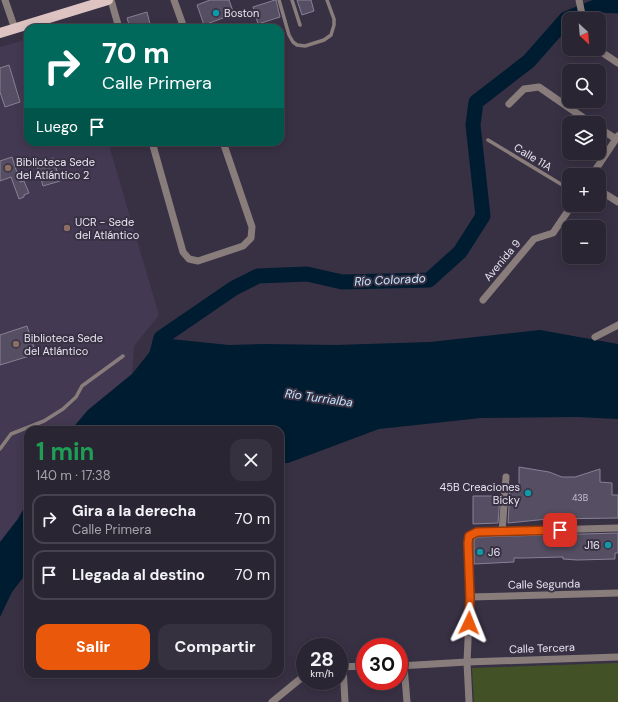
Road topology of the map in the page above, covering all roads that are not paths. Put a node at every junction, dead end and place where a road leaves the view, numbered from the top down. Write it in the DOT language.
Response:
graph roads {
  1 [pos="5,0"];
  2 [pos="108,0"];
  3 [pos="111,0"];
  4 [pos="174,0"];
  5 [pos="280,0"];
  6 [pos="292,0"];
  7 [pos="327,0"];
  8 [pos="579,2"];
  9 [pos="581,12"];
  10 [pos="28,24"];
  11 [pos="118,24"];
  12 [pos="183,24"];
  13 [pos="300,24"];
  14 [pos="24,25"];
  15 [pos="15,28"];
  16 [pos="0,33"];
  17 [pos="606,55"];
  18 [pos="618,63"];
  19 [pos="509,104"];
  20 [pos="581,116"];
  21 [pos="606,132"];
  22 [pos="617,137"];
  23 [pos="488,140"];
  24 [pos="153,146"];
  25 [pos="224,146"];
  26 [pos="597,168"];
  27 [pos="562,185"];
  28 [pos="606,194"];
  29 [pos="618,202"];
  30 [pos="567,212"];
  31 [pos="483,300"];
  32 [pos="618,325"];
  33 [pos="595,337"];
  34 [pos="123,356"];
  35 [pos="31,426"];
  36 [pos="24,429"];
  37 [pos="0,449"];
  38 [pos="506,477"];
  39 [pos="618,528"];
  40 [pos="502,532"];
  41 [pos="618,593"];
  42 [pos="470,597"];
  43 [pos="618,657"];
  44 [pos="467,662"];
  45 [pos="408,666"];
  46 [pos="296,682"];
  47 [pos="344,690"];
  48 [pos="405,690"];
  49 [pos="272,702"];
  50 [pos="345,702"];
  51 [pos="407,702"];
  52 [pos="469,702"];
  1 -- 15 [label="street"];
  2 -- 10 [label="main road"];
  3 -- 11 [label="street"];
  4 -- 12 [label="street"];
  5 -- 7 [label="lane"];
  6 -- 13 [label="lane"];
  8 -- 9 [label="street"];
  14 -- 15 [label="main road"];
  15 -- 16 [label="main road"];
  17 -- 18 [label="street"];
  19 -- 20 [label="street"];
  21 -- 22 [label="street"];
  22 -- 26 [label="street"];
  23 -- 27 [label="lane, Calle 11A"];
  24 -- 25 [label="street"];
  28 -- 29 [label="street"];
  30 -- 31 [label="street, Avenida 9"];
  32 -- 33 [label="street"];
  34 -- 35 [label="lane"];
  36 -- 37 [label="lane"];
  38 -- 40 [label="street"];
  39 -- 40 [label="street"];
  40 -- 42 [label="street"];
  41 -- 42 [label="street, Calle Segunda"];
  42 -- 44 [label="street"];
  43 -- 44 [label="street, Calle Tercera"];
  44 -- 45 [label="street, Calle Tercera"];
  44 -- 52 [label="street"];
  46 -- 49 [label="street"];
  47 -- 50 [label="street"];
  48 -- 51 [label="street"];
}
